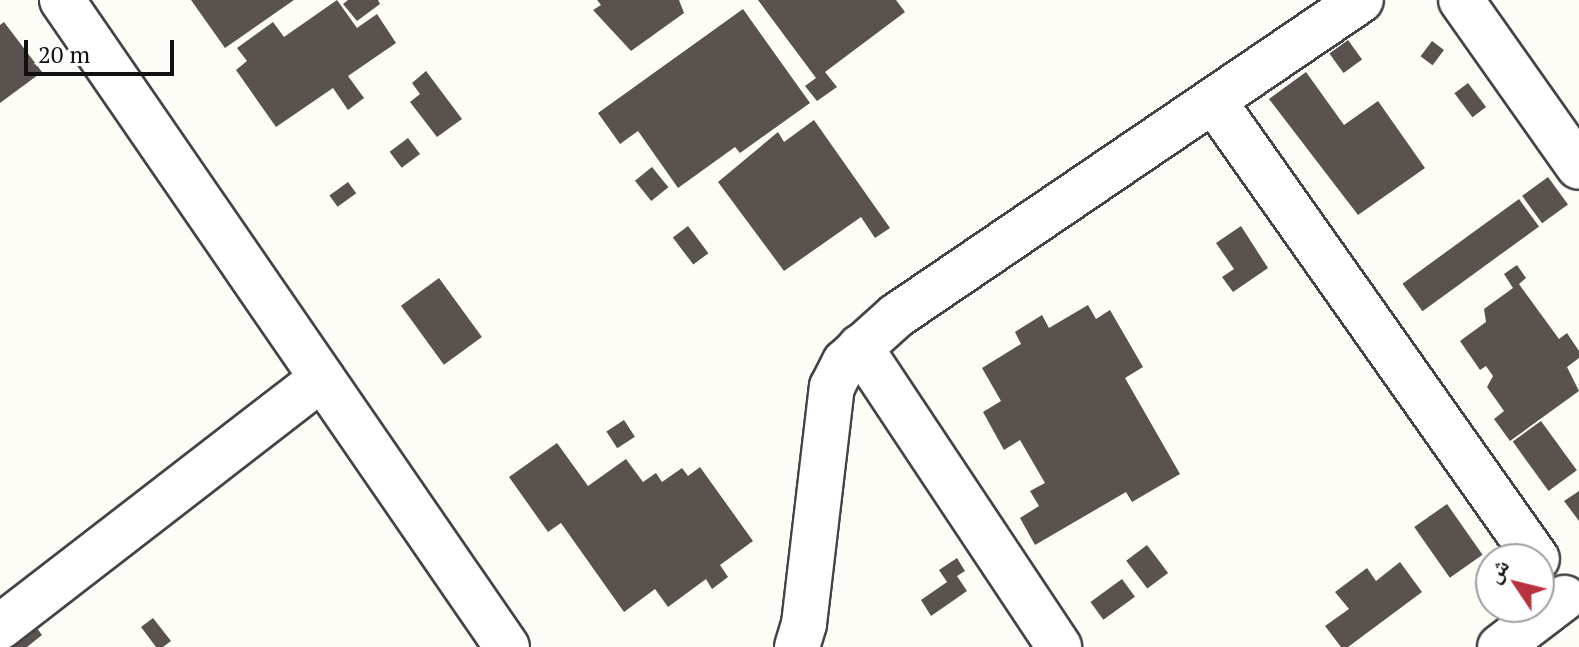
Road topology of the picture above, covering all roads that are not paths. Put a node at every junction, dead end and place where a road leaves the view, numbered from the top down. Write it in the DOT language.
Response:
graph roads {
  1 [pos="62,0"];
  2 [pos="1361,0"];
  3 [pos="1461,0"];
  4 [pos="1215,103"];
  5 [pos="1579,167"];
  6 [pos="860,347"];
  7 [pos="322,378"];
  8 [pos="1525,543"];
  9 [pos="1555,584"];
  10 [pos="1572,608"];
  11 [pos="0,627"];
  12 [pos="507,647"];
  13 [pos="797,647"];
  14 [pos="1059,647"];
  15 [pos="1500,647"];
  1 -- 7 [label="street"];
  2 -- 4 [label="street"];
  3 -- 5 [label="street"];
  4 -- 6 [label="street"];
  4 -- 8 [label="street"];
  6 -- 13 [label="street"];
  6 -- 14 [label="street"];
  7 -- 11 [label="street"];
  7 -- 12 [label="street"];
  9 -- 10 [label="street"];
  10 -- 15 [label="street"];
}
